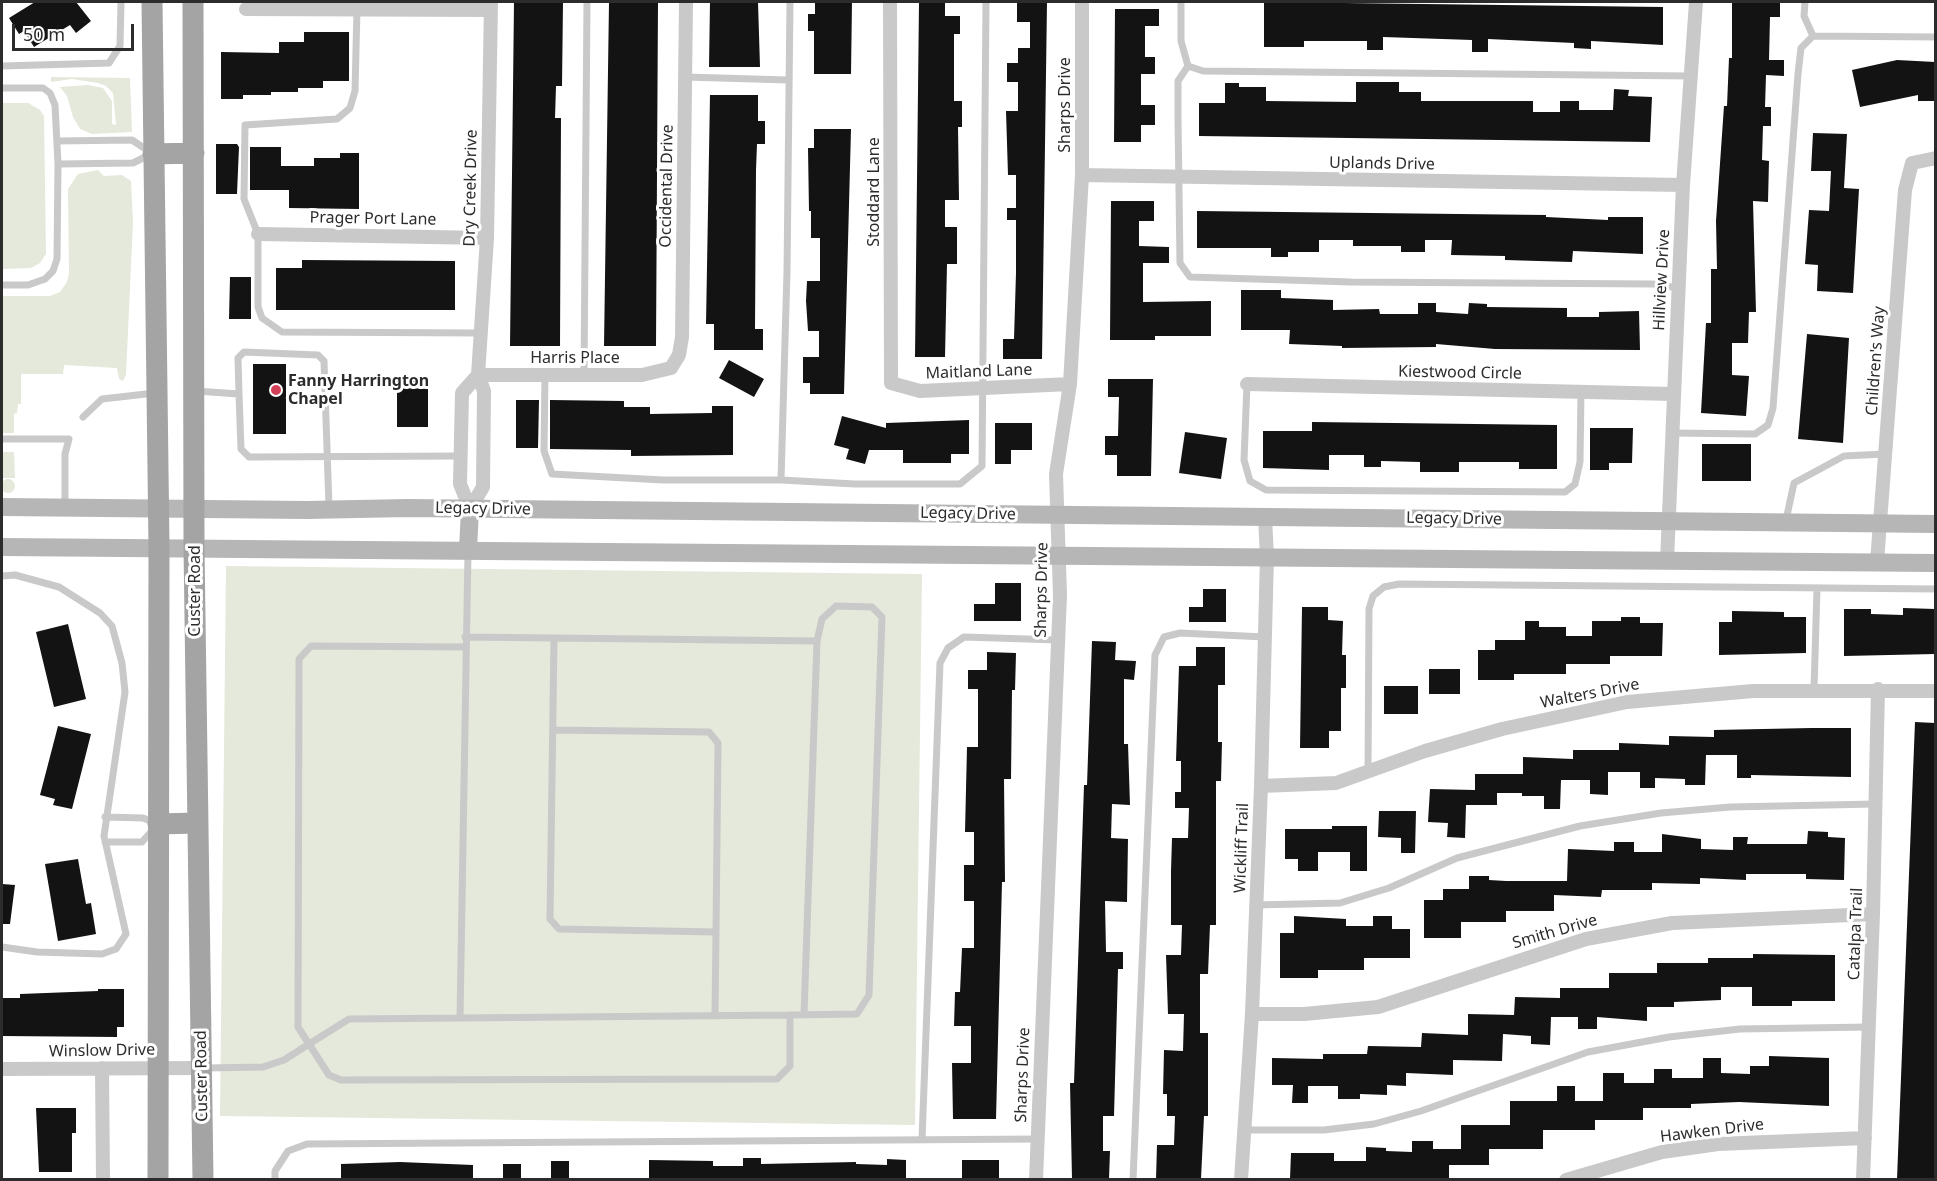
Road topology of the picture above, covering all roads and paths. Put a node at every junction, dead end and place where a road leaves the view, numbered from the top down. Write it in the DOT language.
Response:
graph roads {
  1 [pos="121,2"];
  2 [pos="152,2"];
  3 [pos="193,2"];
  4 [pos="587,2"];
  5 [pos="686,2"];
  6 [pos="790,2"];
  7 [pos="890,2"];
  8 [pos="986,2"];
  9 [pos="1082,2"];
  10 [pos="1181,2"];
  11 [pos="1696,2"];
  12 [pos="1805,2"];
  13 [pos="490,6"];
  14 [pos="246,9"];
  15 [pos="357,9"];
  16 [pos="1813,36"];
  17 [pos="1935,37"];
  18 [pos="2,66"];
  19 [pos="1188,66"];
  20 [pos="1690,76"];
  21 [pos="685,77"];
  22 [pos="788,80"];
  23 [pos="2,88"];
  24 [pos="57,141"];
  25 [pos="194,153"];
  26 [pos="153,154"];
  27 [pos="1935,158"];
  28 [pos="58,164"];
  29 [pos="1082,175"];
  30 [pos="1179,176"];
  31 [pos="1683,185"];
  32 [pos="258,234"];
  33 [pos="487,238"];
  34 [pos="2,285"];
  35 [pos="1678,288"];
  36 [pos="480,333"];
  37 [pos="671,368"];
  38 [pos="478,375"];
  39 [pos="545,375"];
  40 [pos="584,375"];
  41 [pos="891,383"];
  42 [pos="1070,384"];
  43 [pos="1247,384"];
  44 [pos="983,388"];
  45 [pos="194,391"];
  46 [pos="1581,392"];
  47 [pos="155,393"];
  48 [pos="239,394"];
  49 [pos="1673,394"];
  50 [pos="84,417"];
  51 [pos="1672,433"];
  52 [pos="2,439"];
  53 [pos="1885,454"];
  54 [pos="460,456"];
  55 [pos="328,457"];
  56 [pos="781,480"];
  57 [pos="2,507"];
  58 [pos="65,507"];
  59 [pos="156,509"];
  60 [pos="470,509"];
  61 [pos="195,510"];
  62 [pos="329,510"];
  63 [pos="1059,515"];
  64 [pos="1265,517"];
  65 [pos="1670,522"];
  66 [pos="1786,523"];
  67 [pos="1880,524"];
  68 [pos="1935,524"];
  69 [pos="2,547"];
  70 [pos="159,547"];
  71 [pos="194,547"];
  72 [pos="468,550"];
  73 [pos="1059,555"];
  74 [pos="1267,557"];
  75 [pos="1667,561"];
  76 [pos="1877,562"];
  77 [pos="1935,563"];
  78 [pos="2,576"];
  79 [pos="1817,588"];
  80 [pos="1935,589"];
  81 [pos="465,637"];
  82 [pos="1265,637"];
  83 [pos="554,638"];
  84 [pos="1058,640"];
  85 [pos="817,641"];
  86 [pos="465,647"];
  87 [pos="1878,689"];
  88 [pos="1814,690"];
  89 [pos="1935,691"];
  90 [pos="553,730"];
  91 [pos="1368,772"];
  92 [pos="1261,786"];
  93 [pos="1876,804"];
  94 [pos="105,818"];
  95 [pos="197,823"];
  96 [pos="158,824"];
  97 [pos="105,842"];
  98 [pos="1256,906"];
  99 [pos="1874,914"];
  100 [pos="716,932"];
  101 [pos="2,947"];
  102 [pos="804,1014"];
  103 [pos="1252,1014"];
  104 [pos="790,1015"];
  105 [pos="715,1016"];
  106 [pos="460,1018"];
  107 [pos="1869,1027"];
  108 [pos="309,1044"];
  109 [pos="159,1067"];
  110 [pos="102,1068"];
  111 [pos="203,1068"];
  112 [pos="2,1069"];
  113 [pos="1245,1130"];
  114 [pos="1865,1138"];
  115 [pos="1037,1139"];
  116 [pos="922,1140"];
  117 [pos="103,1179"];
  118 [pos="158,1179"];
  119 [pos="203,1179"];
  120 [pos="275,1179"];
  121 [pos="1036,1179"];
  122 [pos="1133,1179"];
  123 [pos="1241,1179"];
  124 [pos="1566,1179"];
  125 [pos="1863,1179"];
  1 -- 18 [label="lane"];
  2 -- 26 [label="main road"];
  3 -- 25 [label="main road, Custer Road"];
  4 -- 40 [label="lane"];
  5 -- 21 [label="street, Occidental Drive"];
  6 -- 22 [label="lane"];
  7 -- 41 [label="street, Stoddard Lane"];
  8 -- 44 [label="lane"];
  9 -- 29 [label="street, Sharps Drive"];
  10 -- 19 [label="lane"];
  11 -- 20 [label="street, Hillview Drive"];
  12 -- 16 [label="lane"];
  13 -- 15 [label="street"];
  13 -- 33 [label="street, Dry Creek Drive"];
  14 -- 15 [label="street"];
  15 -- 32 [label="lane"];
  16 -- 17 [label="lane"];
  16 -- 51 [label="lane"];
  19 -- 20 [label="lane"];
  19 -- 30 [label="lane"];
  20 -- 31 [label="street, Hillview Drive"];
  21 -- 22 [label="lane"];
  21 -- 37 [label="street, Occidental Drive"];
  22 -- 56 [label="lane"];
  23 -- 24 [label="lane"];
  24 -- 26 [label="lane"];
  24 -- 28 [label="lane"];
  25 -- 26 [label="main road"];
  25 -- 45 [label="main road, Custer Road"];
  26 -- 28 [label="lane"];
  26 -- 47 [label="main road"];
  27 -- 53 [label="street, Children's Way"];
  28 -- 34 [label="lane"];
  29 -- 30 [label="street, Uplands Drive"];
  29 -- 42 [label="street, Sharps Drive"];
  30 -- 31 [label="street, Uplands Drive"];
  30 -- 35 [label="lane"];
  31 -- 35 [label="street, Hillview Drive"];
  32 -- 33 [label="street, Prager Port Lane"];
  32 -- 36 [label="lane"];
  33 -- 36 [label="street, Dry Creek Drive"];
  35 -- 49 [label="street, Hillview Drive"];
  36 -- 38 [label="street, Dry Creek Drive"];
  37 -- 40 [label="street, Harris Place"];
  38 -- 39 [label="street, Harris Place"];
  38 -- 54 [label="street"];
  38 -- 60 [label="street, Dry Creek Drive"];
  39 -- 40 [label="street, Harris Place"];
  39 -- 56 [label="lane"];
  41 -- 44 [label="street, Maitland Lane"];
  42 -- 44 [label="street, Maitland Lane"];
  42 -- 63 [label="street, Sharps Drive"];
  43 -- 46 [label="street, Kiestwood Circle"];
  43 -- 46 [label="lane"];
  44 -- 56 [label="lane"];
  45 -- 48 [label="lane"];
  45 -- 61 [label="main road, Custer Road"];
  46 -- 49 [label="street, Kiestwood Circle"];
  47 -- 50 [label="lane"];
  47 -- 59 [label="main road"];
  48 -- 55 [label="lane"];
  48 -- 55 [label="lane"];
  49 -- 51 [label="street, Hillview Drive"];
  51 -- 65 [label="street, Hillview Drive"];
  52 -- 58 [label="lane"];
  53 -- 66 [label="lane"];
  53 -- 67 [label="street, Children's Way"];
  54 -- 55 [label="lane"];
  54 -- 60 [label="street"];
  55 -- 62 [label="lane"];
  57 -- 58 [label="main road, Legacy Drive"];
  58 -- 59 [label="main road, Legacy Drive"];
  59 -- 61 [label="main road, Legacy Drive"];
  59 -- 70 [label="main road"];
  60 -- 62 [label="main road, Legacy Drive"];
  60 -- 63 [label="main road, Legacy Drive"];
  60 -- 72 [label="main road"];
  61 -- 62 [label="main road, Legacy Drive"];
  61 -- 71 [label="main road, Custer Road"];
  63 -- 64 [label="main road, Legacy Drive"];
  63 -- 73 [label="street, Sharps Drive"];
  64 -- 65 [label="main road, Legacy Drive"];
  64 -- 74 [label="street, Wickliff Trail"];
  65 -- 66 [label="main road, Legacy Drive"];
  65 -- 75 [label="street, Hillview Drive"];
  66 -- 67 [label="main road, Legacy Drive"];
  67 -- 68 [label="main road, Legacy Drive"];
  67 -- 76 [label="street, Children's Way"];
  69 -- 70 [label="main road"];
  70 -- 71 [label="main road"];
  70 -- 96 [label="main road"];
  71 -- 72 [label="main road"];
  71 -- 95 [label="main road, Custer Road"];
  72 -- 73 [label="main road"];
  72 -- 81 [label="lane"];
  73 -- 74 [label="main road"];
  73 -- 84 [label="street, Sharps Drive"];
  74 -- 75 [label="main road"];
  74 -- 82 [label="street, Wickliff Trail"];
  75 -- 76 [label="main road"];
  76 -- 77 [label="main road"];
  78 -- 94 [label="lane"];
  79 -- 80 [label="lane"];
  79 -- 88 [label="lane"];
  79 -- 91 [label="lane"];
  81 -- 83 [label="lane"];
  81 -- 86 [label="lane"];
  82 -- 92 [label="street, Wickliff Trail"];
  82 -- 122 [label="lane"];
  83 -- 85 [label="lane"];
  83 -- 90 [label="lane"];
  84 -- 115 [label="street, Sharps Drive"];
  84 -- 116 [label="lane"];
  85 -- 102 [label="lane"];
  85 -- 102 [label="lane"];
  86 -- 106 [label="lane"];
  86 -- 108 [label="lane"];
  87 -- 88 [label="street, Walters Drive"];
  87 -- 89 [label="street, Walters Drive"];
  87 -- 93 [label="street, Catalpa Trail"];
  88 -- 91 [label="street, Walters Drive"];
  90 -- 100 [label="lane"];
  90 -- 100 [label="lane"];
  91 -- 92 [label="street, Walters Drive"];
  92 -- 98 [label="street, Wickliff Trail"];
  93 -- 98 [label="lane"];
  93 -- 99 [label="street, Catalpa Trail"];
  94 -- 96 [label="lane"];
  94 -- 97 [label="lane"];
  95 -- 96 [label="main road"];
  95 -- 111 [label="main road, Custer Road"];
  96 -- 97 [label="lane"];
  96 -- 109 [label="main road"];
  97 -- 101 [label="lane"];
  98 -- 103 [label="street, Wickliff Trail"];
  99 -- 103 [label="street, Smith Drive"];
  99 -- 107 [label="street, Catalpa Trail"];
  100 -- 105 [label="lane"];
  102 -- 104 [label="lane"];
  103 -- 113 [label="street, Wickliff Trail"];
  104 -- 105 [label="lane"];
  104 -- 108 [label="lane"];
  105 -- 106 [label="lane"];
  106 -- 108 [label="lane"];
  107 -- 113 [label="lane"];
  107 -- 114 [label="street, Catalpa Trail"];
  108 -- 111 [label="lane"];
  109 -- 110 [label="street, Winslow Drive"];
  109 -- 111 [label="street, Winslow Drive"];
  109 -- 118 [label="main road"];
  110 -- 112 [label="street, Winslow Drive"];
  110 -- 117 [label="street"];
  111 -- 119 [label="main road, Custer Road"];
  113 -- 123 [label="street, Wickliff Trail"];
  114 -- 124 [label="street, Hawken Drive"];
  114 -- 125 [label="street, Catalpa Trail"];
  115 -- 116 [label="lane"];
  115 -- 121 [label="street, Sharps Drive"];
  116 -- 120 [label="lane"];
}
